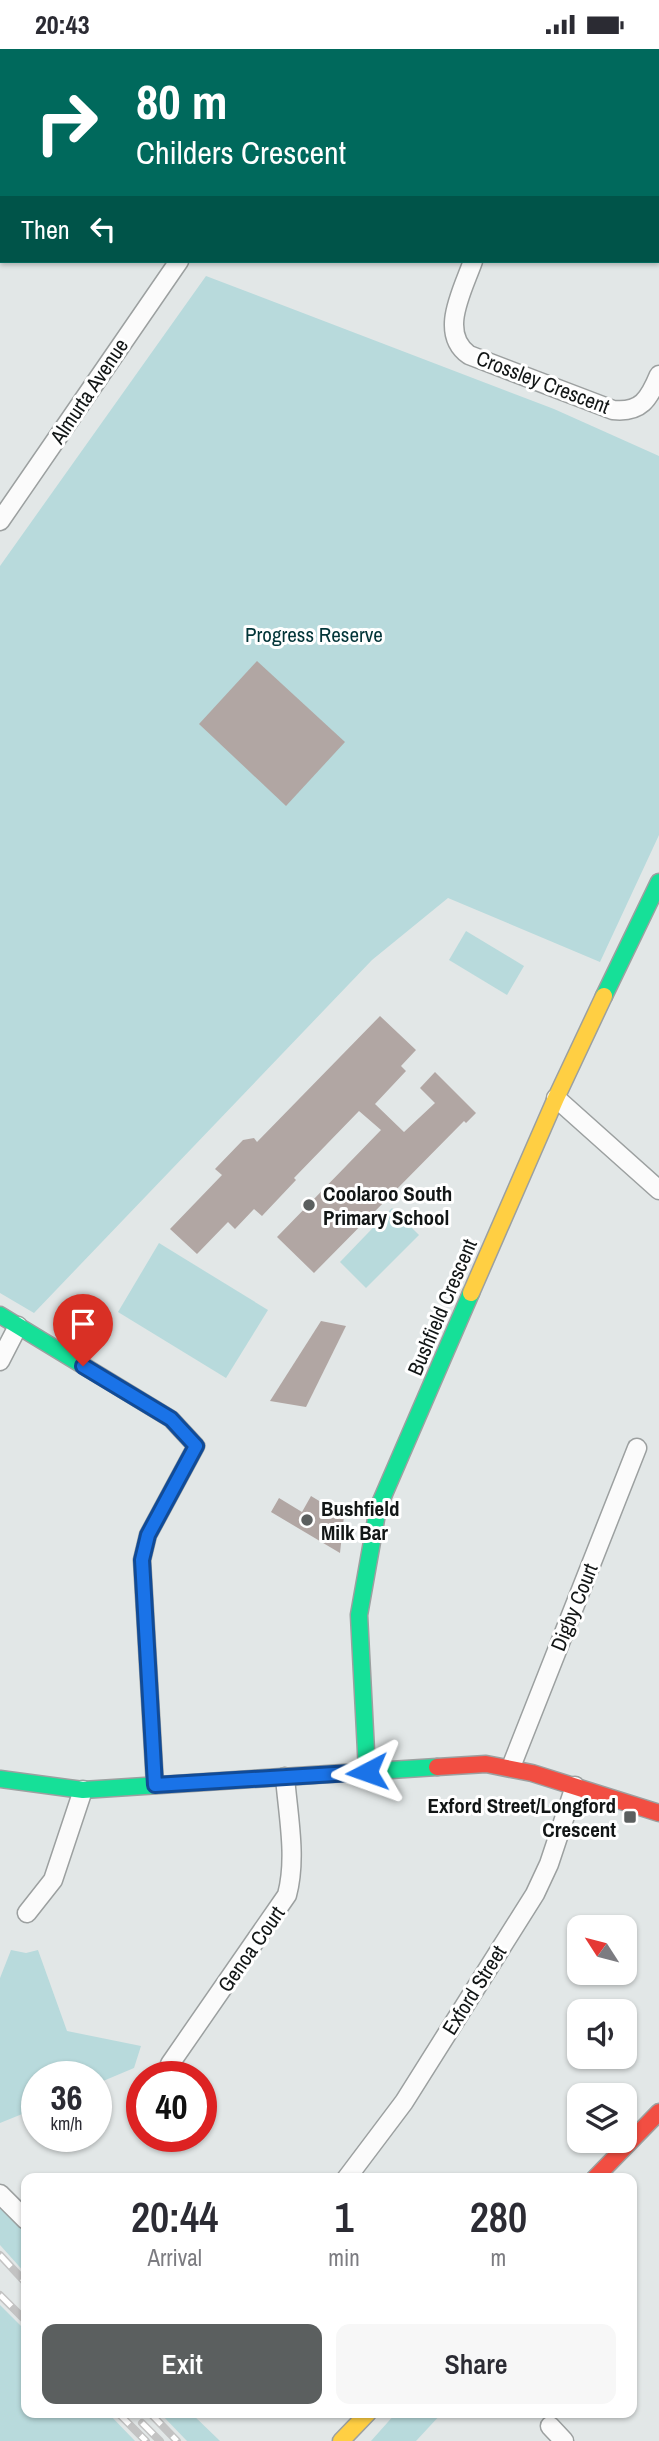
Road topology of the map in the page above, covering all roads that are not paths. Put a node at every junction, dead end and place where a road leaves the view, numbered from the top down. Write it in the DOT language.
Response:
graph roads {
  1 [pos="178,263"];
  2 [pos="472,263"];
  3 [pos="659,375"];
  4 [pos="0,521"];
  5 [pos="659,882"];
  6 [pos="556,1098"];
  7 [pos="659,1189"];
  8 [pos="0,1315"];
  9 [pos="18,1326"];
  10 [pos="0,1361"];
  11 [pos="637,1448"];
  12 [pos="511,1767"];
  13 [pos="367,1772"];
  14 [pos="285,1777"];
  15 [pos="0,1779"];
  16 [pos="155,1785"];
  17 [pos="575,1786"];
  18 [pos="83,1790"];
  19 [pos="659,1813"];
  20 [pos="27,1913"];
  21 [pos="172,2061"];
  22 [pos="659,2112"];
  23 [pos="351,2173"];
  24 [pos="600,2173"];
  25 [pos="0,2194"];
  26 [pos="21,2215"];
  27 [pos="363,2418"];
  28 [pos="550,2427"];
  29 [pos="341,2441"];
  30 [pos="564,2441"];
  1 -- 4 [label="street, Almurta Avenue"];
  2 -- 3 [label="street, Crossley Crescent"];
  5 -- 6 [label="street, Bushfield Crescent"];
  6 -- 7 [label="street"];
  6 -- 13 [label="street, Bushfield Crescent"];
  8 -- 9 [label="street"];
  9 -- 10 [label="street"];
  9 -- 16 [label="street"];
  11 -- 12 [label="street, Digby Court"];
  12 -- 13 [label="street"];
  12 -- 17 [label="street"];
  13 -- 14 [label="street"];
  14 -- 16 [label="street"];
  14 -- 21 [label="street, Genoa Court"];
  15 -- 18 [label="street"];
  16 -- 18 [label="street"];
  17 -- 19 [label="street"];
  17 -- 23 [label="street, Exford Street"];
  18 -- 20 [label="street"];
  22 -- 24 [label="street"];
  25 -- 26 [label="street"];
  27 -- 29 [label="street"];
  28 -- 30 [label="street"];
}
